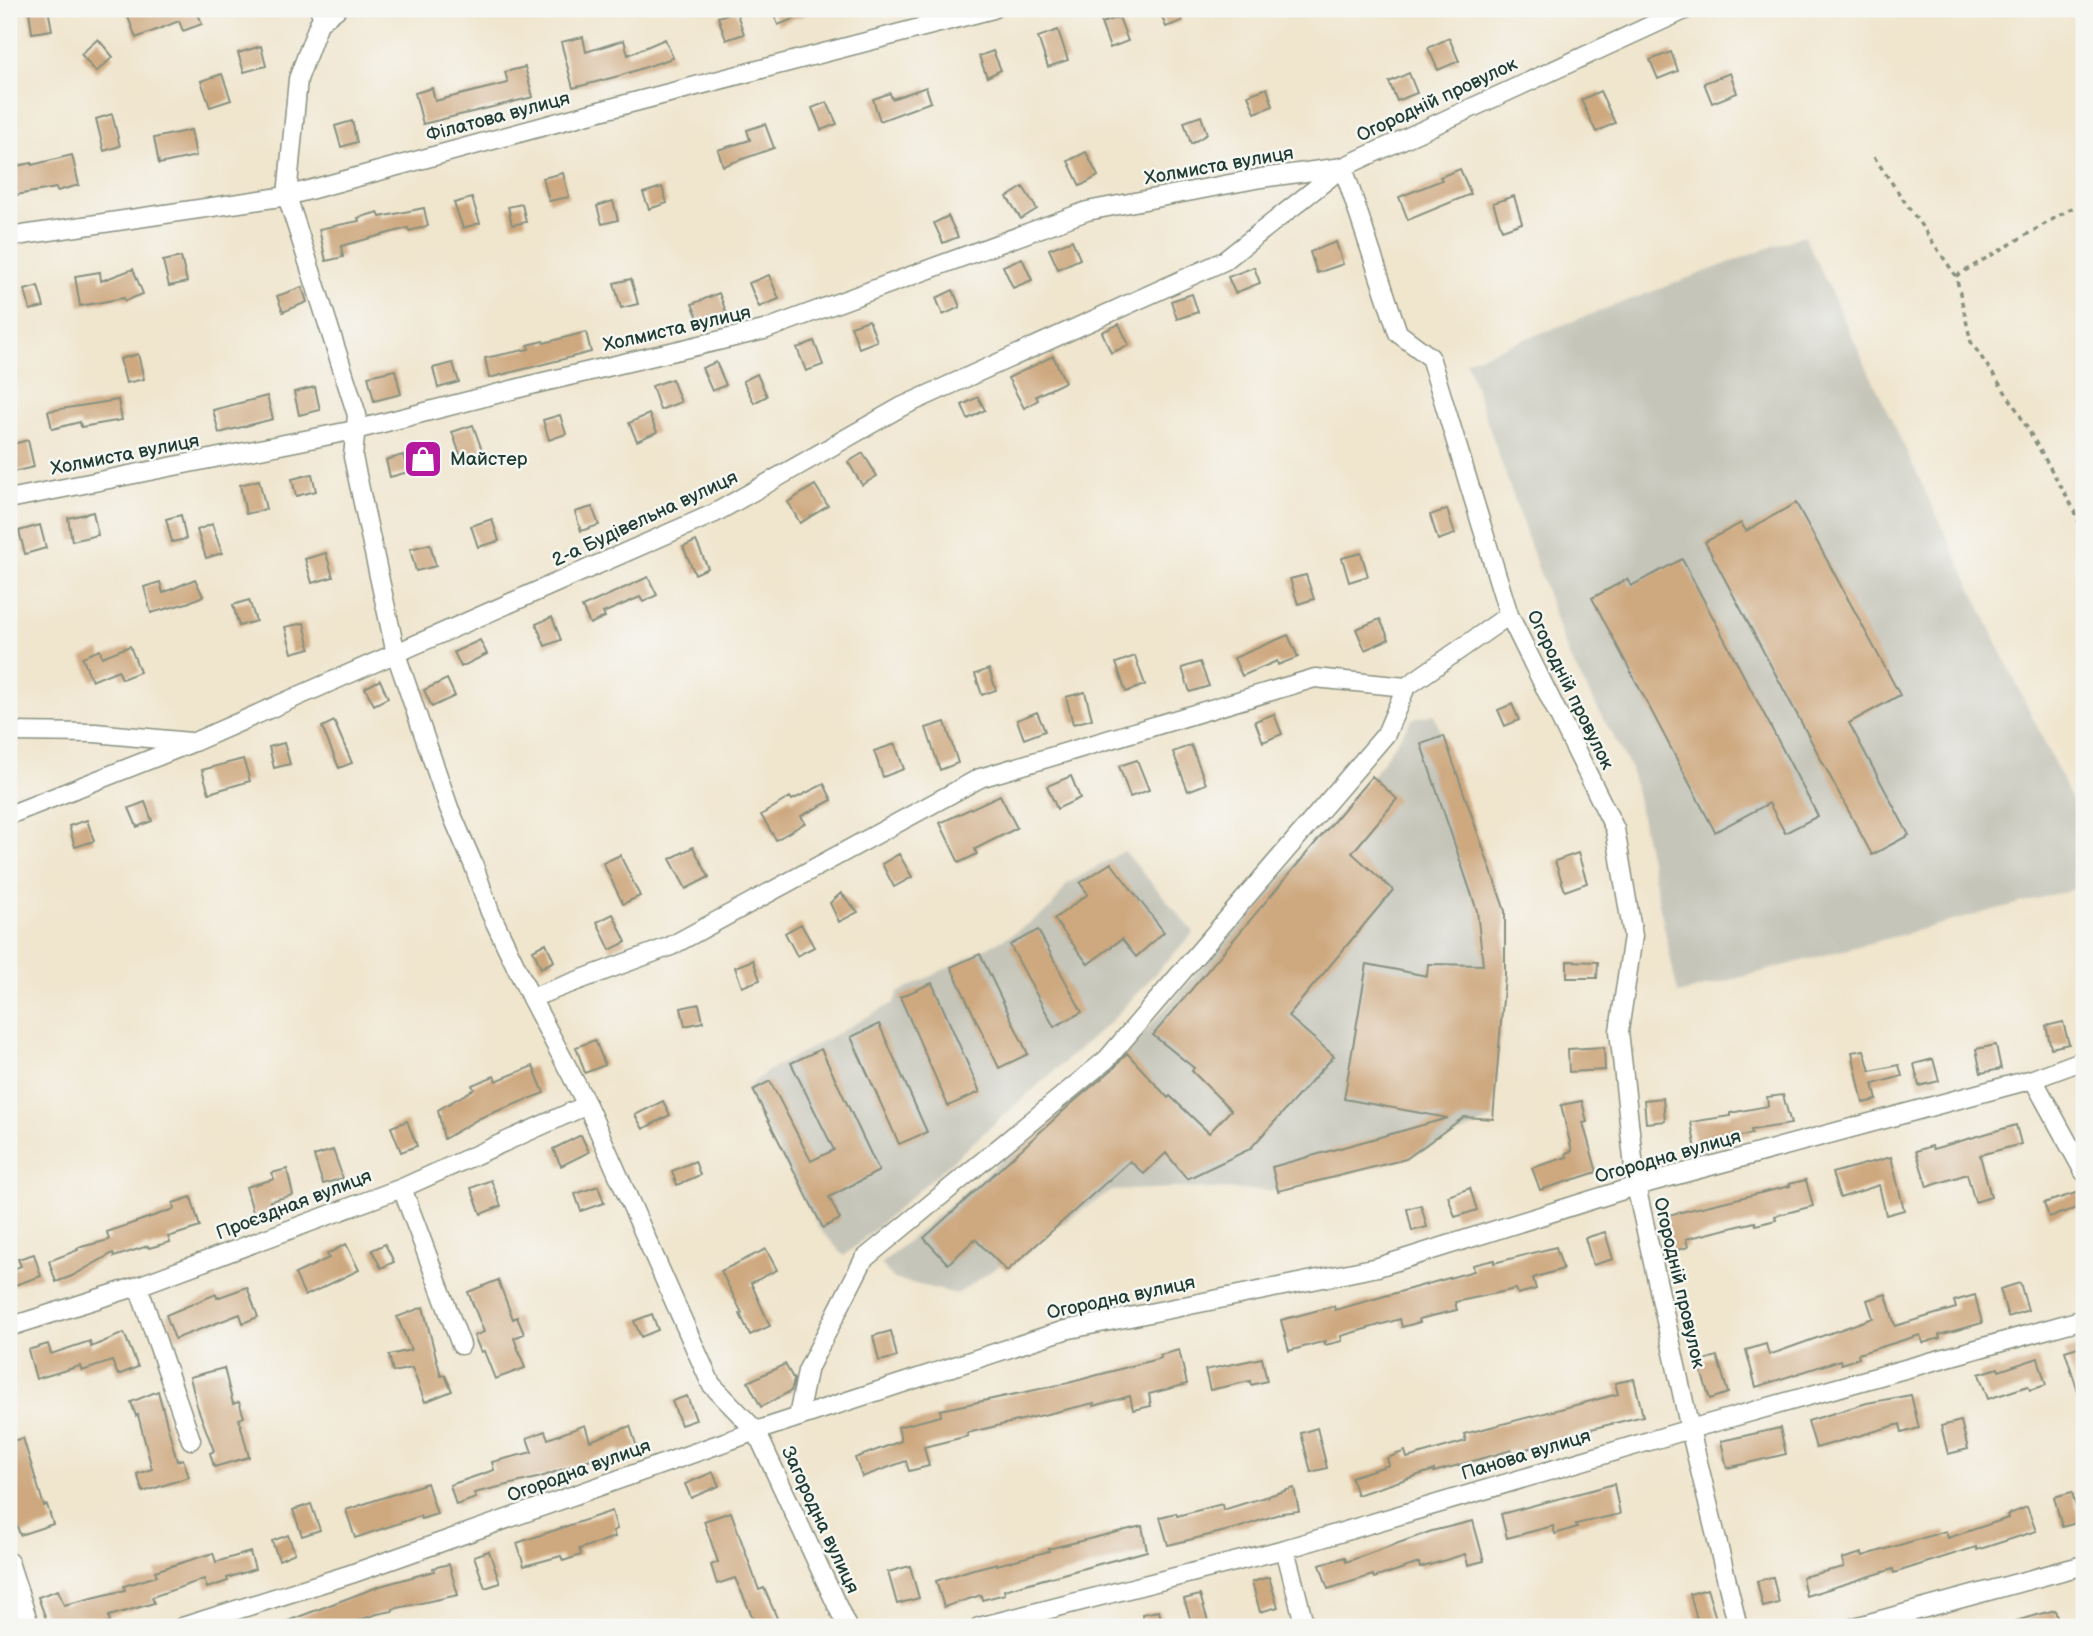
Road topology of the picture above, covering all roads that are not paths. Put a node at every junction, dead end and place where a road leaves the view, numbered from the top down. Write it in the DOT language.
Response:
graph roads {
  1 [pos="337,9"];
  2 [pos="993,9"];
  3 [pos="1686,9"];
  4 [pos="317,16"];
  5 [pos="1343,167"];
  6 [pos="287,196"];
  7 [pos="9,237"];
  8 [pos="355,430"];
  9 [pos="9,499"];
  10 [pos="1509,615"];
  11 [pos="396,654"];
  12 [pos="1406,687"];
  13 [pos="9,732"];
  14 [pos="194,742"];
  15 [pos="9,815"];
  16 [pos="531,998"];
  17 [pos="2084,1060"];
  18 [pos="2033,1079"];
  19 [pos="587,1105"];
  20 [pos="2084,1172"];
  21 [pos="1636,1186"];
  22 [pos="402,1188"];
  23 [pos="138,1286"];
  24 [pos="2084,1319"];
  25 [pos="9,1327"];
  26 [pos="461,1345"];
  27 [pos="798,1417"];
  28 [pos="1690,1429"];
  29 [pos="756,1431"];
  30 [pos="191,1440"];
  31 [pos="1284,1549"];
  32 [pos="9,1562"];
  33 [pos="2084,1565"];
  34 [pos="30,1627"];
  35 [pos="182,1627"];
  36 [pos="847,1627"];
  37 [pos="979,1627"];
  38 [pos="1305,1627"];
  39 [pos="1738,1627"];
  40 [pos="1855,1627"];
  1 -- 4 [label="street"];
  2 -- 6 [label="street, Філатова вулиця"];
  3 -- 5 [label="street, Огородній провулок"];
  4 -- 6 [label="street"];
  5 -- 8 [label="street, Холмиста вулиця"];
  5 -- 10 [label="street, Огородній провулок"];
  5 -- 11 [label="street, 2-а Будівельна вулиця"];
  6 -- 7 [label="street, Філатова вулиця"];
  6 -- 8 [label="street, Загородна вулиця"];
  8 -- 9 [label="street, Холмиста вулиця"];
  8 -- 11 [label="street, Загородна вулиця"];
  10 -- 12 [label="street"];
  10 -- 21 [label="street, Огородній провулок"];
  11 -- 14 [label="street, 2-а Будівельна вулиця"];
  11 -- 16 [label="street, Загородна вулиця"];
  12 -- 16 [label="street"];
  12 -- 27 [label="street"];
  13 -- 14 [label="street"];
  14 -- 15 [label="street, 2-а Будівельна вулиця"];
  16 -- 19 [label="street, Загородна вулиця"];
  17 -- 18 [label="street, Огородна вулиця"];
  18 -- 20 [label="street"];
  18 -- 21 [label="street, Огородна вулиця"];
  19 -- 22 [label="street, Проєздная вулиця"];
  19 -- 29 [label="street, Загородна вулиця"];
  21 -- 27 [label="street, Огородна вулиця"];
  21 -- 28 [label="street, Огородній провулок"];
  22 -- 23 [label="street, Проєздная вулиця"];
  22 -- 26 [label="street"];
  23 -- 25 [label="street, Проєздная вулиця"];
  23 -- 30 [label="street"];
  24 -- 28 [label="street, Панова вулиця"];
  27 -- 29 [label="street, Огородна вулиця"];
  28 -- 31 [label="street, Панова вулиця"];
  28 -- 39 [label="street, Огородній провулок"];
  29 -- 35 [label="street, Огородна вулиця"];
  29 -- 36 [label="street, Загородна вулиця"];
  31 -- 37 [label="street, Панова вулиця"];
  31 -- 38 [label="street"];
  32 -- 34 [label="street"];
  33 -- 40 [label="street"];
}
